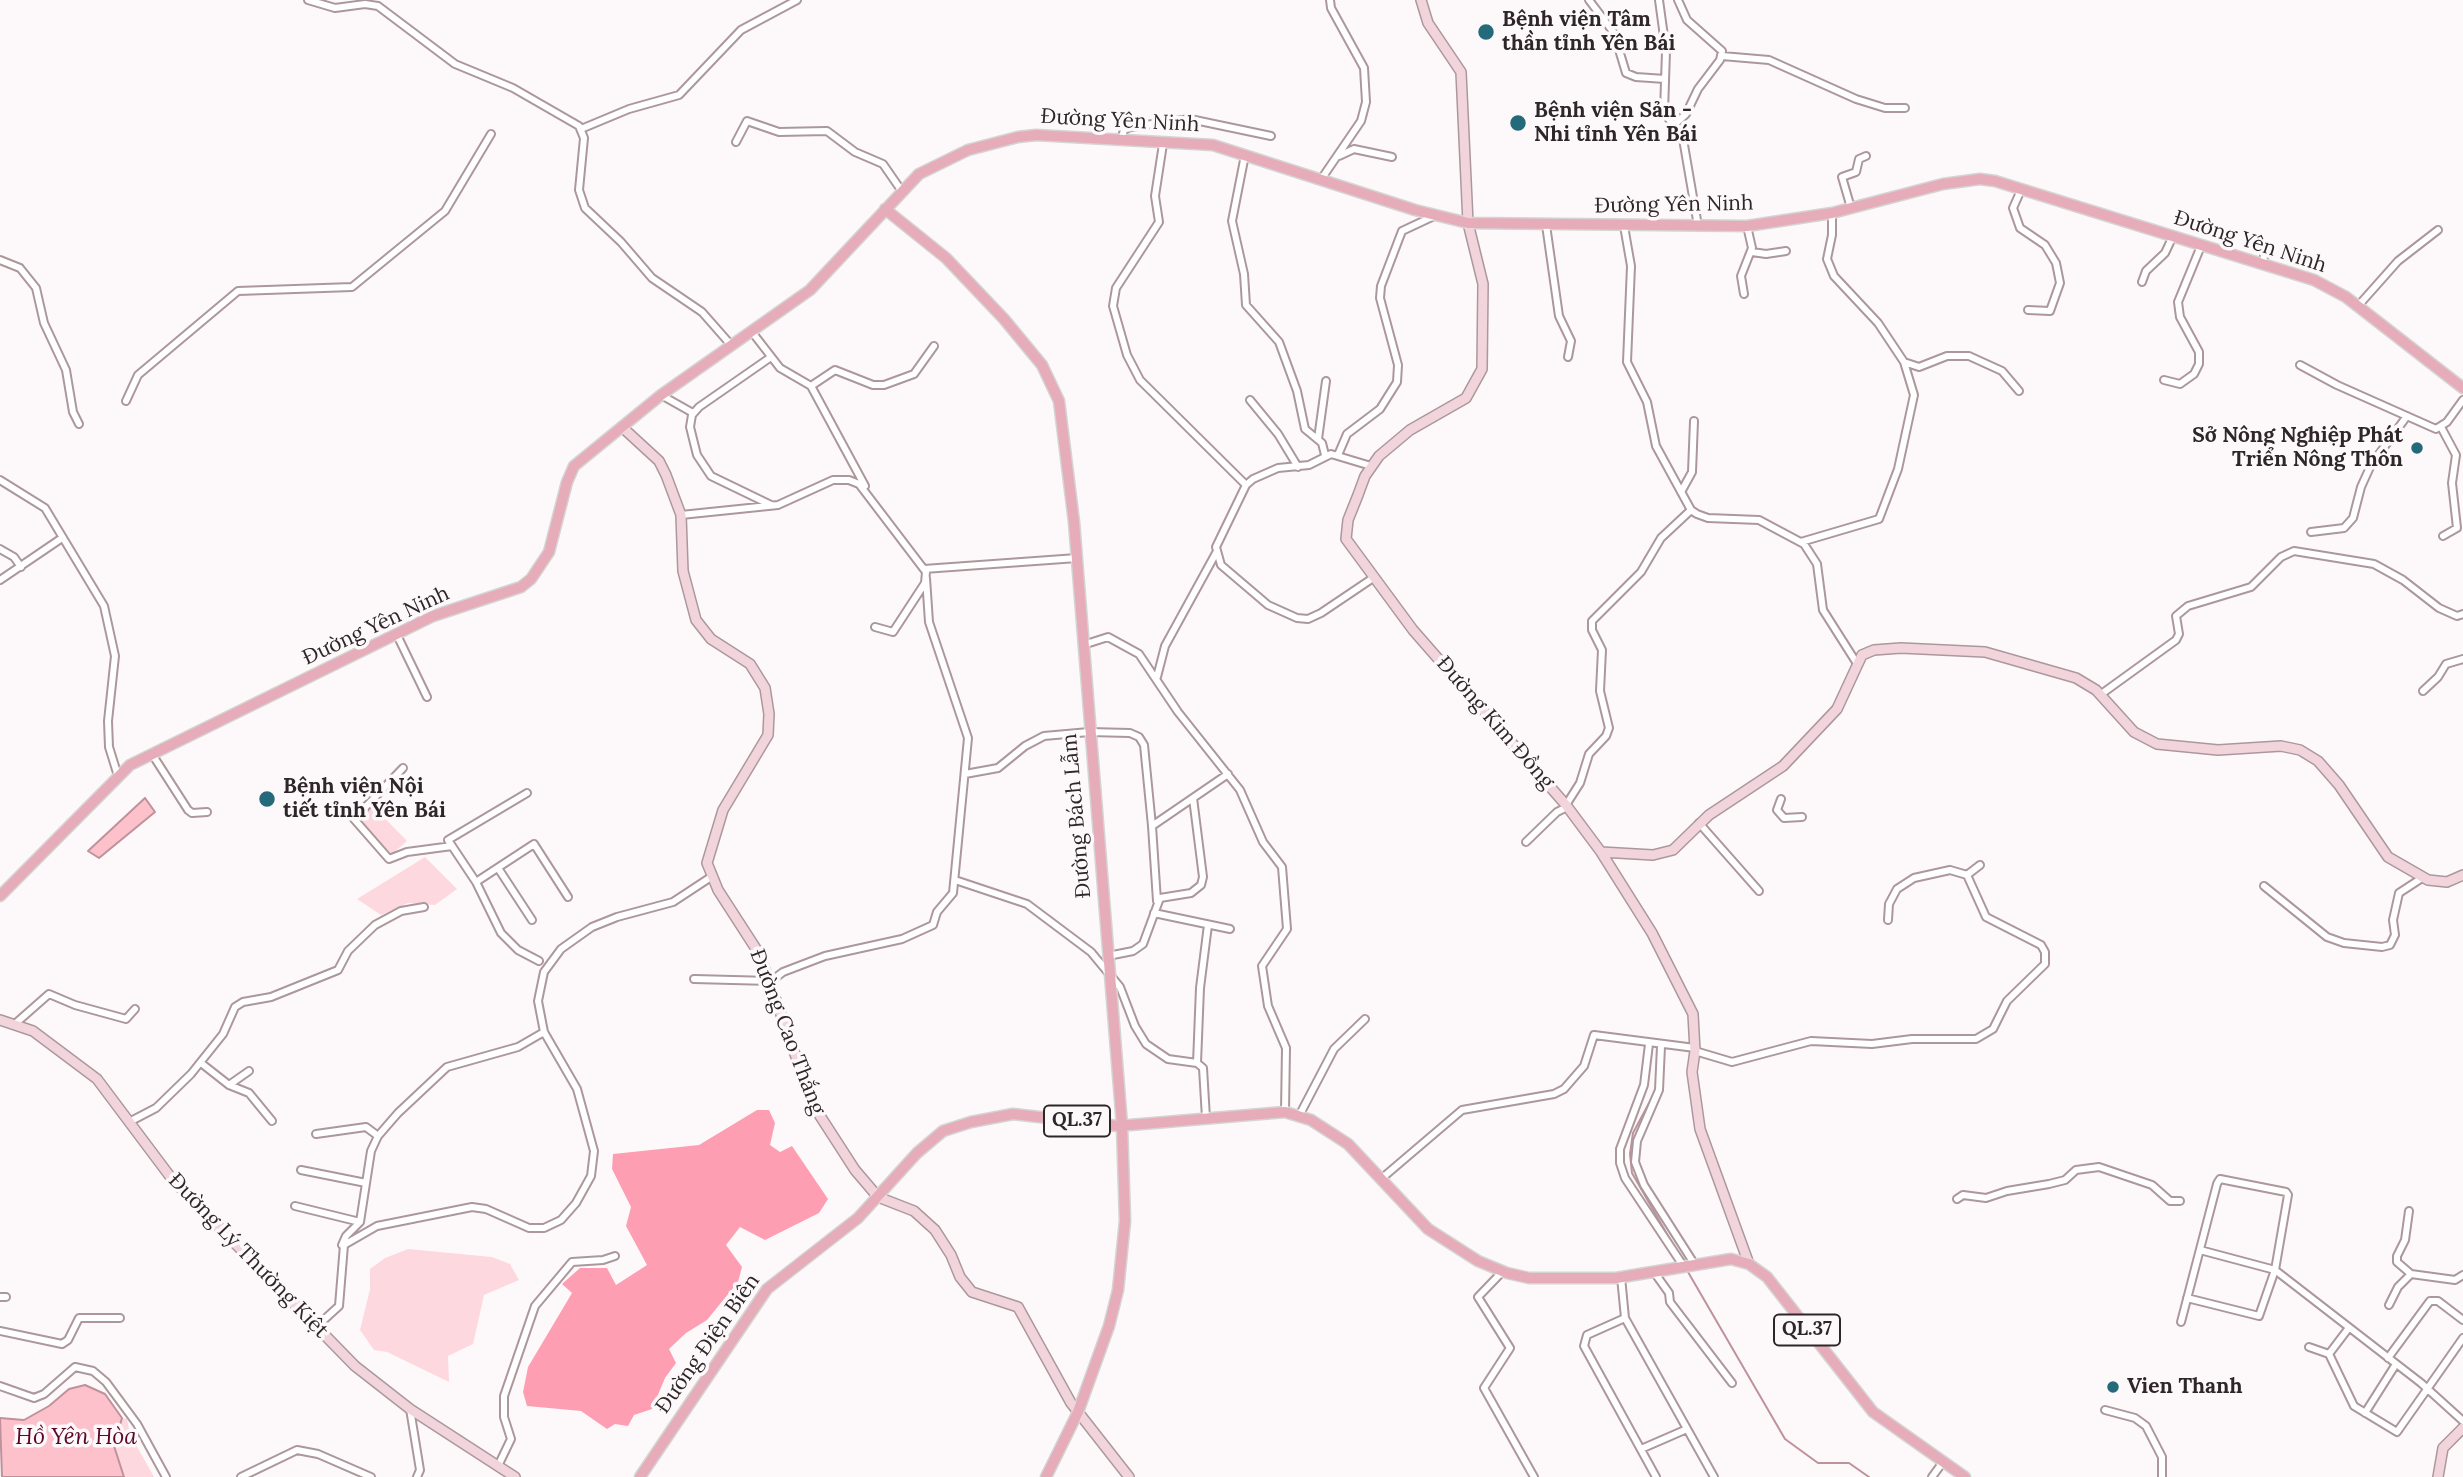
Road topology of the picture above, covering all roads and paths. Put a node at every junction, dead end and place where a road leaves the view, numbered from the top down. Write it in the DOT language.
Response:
graph roads {
  1 [pos="308,0"];
  2 [pos="797,0"];
  3 [pos="1330,0"];
  4 [pos="1421,0"];
  5 [pos="1589,0"];
  6 [pos="1658,0"];
  7 [pos="1678,0"];
  8 [pos="377,2"];
  9 [pos="1722,56"];
  10 [pos="1665,79"];
  11 [pos="1905,108"];
  12 [pos="1674,125"];
  13 [pos="581,130"];
  14 [pos="491,134"];
  15 [pos="1271,136"];
  16 [pos="1121,140"];
  17 [pos="736,142"];
  18 [pos="1163,144"];
  19 [pos="1245,155"];
  20 [pos="1866,156"];
  21 [pos="1392,157"];
  22 [pos="1335,159"];
  23 [pos="1322,178"];
  24 [pos="901,190"];
  25 [pos="2021,190"];
  26 [pos="1851,208"];
  27 [pos="885,209"];
  28 [pos="1832,213"];
  29 [pos="1434,216"];
  30 [pos="1468,223"];
  31 [pos="1546,225"];
  32 [pos="1624,226"];
  33 [pos="1698,226"];
  34 [pos="1747,226"];
  35 [pos="2438,230"];
  36 [pos="2173,236"];
  37 [pos="2248,240"];
  38 [pos="2201,246"];
  39 [pos="1786,251"];
  40 [pos="1752,252"];
  41 [pos="0,260"];
  42 [pos="2263,264"];
  43 [pos="2142,282"];
  44 [pos="1744,294"];
  45 [pos="2358,306"];
  46 [pos="2028,310"];
  47 [pos="752,332"];
  48 [pos="731,345"];
  49 [pos="934,346"];
  50 [pos="1568,357"];
  51 [pos="771,358"];
  52 [pos="1904,362"];
  53 [pos="2300,365"];
  54 [pos="2164,380"];
  55 [pos="1326,381"];
  56 [pos="811,386"];
  57 [pos="2463,388"];
  58 [pos="2019,391"];
  59 [pos="661,396"];
  60 [pos="1250,400"];
  61 [pos="2463,400"];
  62 [pos="125,401"];
  63 [pos="694,412"];
  64 [pos="2406,416"];
  65 [pos="1694,421"];
  66 [pos="79,424"];
  67 [pos="622,427"];
  68 [pos="2441,427"];
  69 [pos="1318,439"];
  70 [pos="1325,455"];
  71 [pos="1338,455"];
  72 [pos="1371,466"];
  73 [pos="1298,467"];
  74 [pos="0,480"];
  75 [pos="1246,485"];
  76 [pos="867,491"];
  77 [pos="1681,492"];
  78 [pos="772,506"];
  79 [pos="1691,510"];
  80 [pos="681,515"];
  81 [pos="2311,532"];
  82 [pos="2442,536"];
  83 [pos="62,538"];
  84 [pos="1801,542"];
  85 [pos="0,549"];
  86 [pos="1217,553"];
  87 [pos="1077,558"];
  88 [pos="22,567"];
  89 [pos="924,569"];
  90 [pos="926,578"];
  91 [pos="1373,578"];
  92 [pos="0,580"];
  93 [pos="2463,614"];
  94 [pos="875,627"];
  95 [pos="397,635"];
  96 [pos="1083,645"];
  97 [pos="2463,659"];
  98 [pos="1856,662"];
  99 [pos="1157,677"];
  100 [pos="2423,691"];
  101 [pos="2100,695"];
  102 [pos="427,697"];
  103 [pos="1089,732"];
  104 [pos="152,754"];
  105 [pos="403,768"];
  106 [pos="965,774"];
  107 [pos="1228,774"];
  108 [pos="118,776"];
  109 [pos="527,793"];
  110 [pos="1193,798"];
  111 [pos="1781,799"];
  112 [pos="1567,806"];
  113 [pos="207,812"];
  114 [pos="1802,817"];
  115 [pos="1699,823"];
  116 [pos="1152,826"];
  117 [pos="1526,842"];
  118 [pos="452,846"];
  119 [pos="1601,852"];
  120 [pos="1980,865"];
  121 [pos="498,868"];
  122 [pos="1967,875"];
  123 [pos="2463,875"];
  124 [pos="711,877"];
  125 [pos="2423,878"];
  126 [pos="955,880"];
  127 [pos="476,882"];
  128 [pos="2264,886"];
  129 [pos="1759,891"];
  130 [pos="0,896"];
  131 [pos="568,897"];
  132 [pos="1157,903"];
  133 [pos="424,907"];
  134 [pos="1154,913"];
  135 [pos="532,920"];
  136 [pos="1888,920"];
  137 [pos="1208,925"];
  138 [pos="1230,929"];
  139 [pos="1108,956"];
  140 [pos="539,961"];
  141 [pos="1109,972"];
  142 [pos="694,979"];
  143 [pos="771,981"];
  144 [pos="135,1009"];
  145 [pos="1365,1019"];
  146 [pos="0,1020"];
  147 [pos="16,1023"];
  148 [pos="544,1032"];
  149 [pos="1649,1044"];
  150 [pos="1661,1046"];
  151 [pos="1695,1049"];
  152 [pos="201,1063"];
  153 [pos="1197,1063"];
  154 [pos="249,1071"];
  155 [pos="229,1085"];
  156 [pos="1285,1112"];
  157 [pos="1299,1116"];
  158 [pos="1206,1118"];
  159 [pos="131,1121"];
  160 [pos="272,1121"];
  161 [pos="1122,1125"];
  162 [pos="316,1133"];
  163 [pos="378,1136"];
  164 [pos="2125,1163"];
  165 [pos="301,1170"];
  166 [pos="2122,1172"];
  167 [pos="1381,1179"];
  168 [pos="366,1183"];
  169 [pos="878,1197"];
  170 [pos="1957,1199"];
  171 [pos="2180,1201"];
  172 [pos="295,1206"];
  173 [pos="2409,1211"];
  174 [pos="360,1222"];
  175 [pos="342,1249"];
  176 [pos="2200,1250"];
  177 [pos="615,1256"];
  178 [pos="1749,1264"];
  179 [pos="1695,1265"];
  180 [pos="1684,1267"];
  181 [pos="2274,1270"];
  182 [pos="1503,1271"];
  183 [pos="1654,1272"];
  184 [pos="2411,1274"];
  185 [pos="2463,1275"];
  186 [pos="1621,1277"];
  187 [pos="2187,1298"];
  188 [pos="2389,1305"];
  189 [pos="120,1318"];
  190 [pos="1625,1318"];
  191 [pos="2463,1320"];
  192 [pos="2181,1322"];
  193 [pos="316,1328"];
  194 [pos="2348,1329"];
  195 [pos="0,1331"];
  196 [pos="2463,1338"];
  197 [pos="2309,1347"];
  198 [pos="2329,1354"];
  199 [pos="2388,1358"];
  200 [pos="2396,1364"];
  201 [pos="1732,1383"];
  202 [pos="0,1386"];
  203 [pos="2428,1388"];
  204 [pos="410,1409"];
  205 [pos="2105,1409"];
  206 [pos="1078,1412"];
  207 [pos="2365,1413"];
  208 [pos="2463,1421"];
  209 [pos="2463,1428"];
  210 [pos="1687,1429"];
  211 [pos="1641,1449"];
  212 [pos="1943,1462"];
  213 [pos="498,1466"];
  214 [pos="166,1477"];
  215 [pos="241,1477"];
  216 [pos="371,1477"];
  217 [pos="418,1477"];
  218 [pos="514,1477"];
  219 [pos="640,1477"];
  220 [pos="1046,1477"];
  221 [pos="1129,1477"];
  222 [pos="1534,1477"];
  223 [pos="1656,1477"];
  224 [pos="1714,1477"];
  225 [pos="1932,1477"];
  226 [pos="1965,1477"];
  227 [pos="2162,1477"];
  228 [pos="2438,1477"];
  1 -- 8 [label="street"];
  2 -- 13 [label="street"];
  3 -- 22 [label="street"];
  4 -- 30 [label="street, Đường Kim Đồng"];
  5 -- 10 [label="street"];
  6 -- 10 [label="street"];
  7 -- 9 [label="street"];
  8 -- 13 [label="street"];
  9 -- 11 [label="street"];
  9 -- 12 [label="street"];
  10 -- 12 [label="street"];
  12 -- 33 [label="street"];
  13 -- 48 [label="street"];
  14 -- 62 [label="street"];
  15 -- 16 [label="street"];
  16 -- 18 [label="main road, Đường Yên Ninh"];
  16 -- 24 [label="main road, Đường Yên Ninh"];
  17 -- 24 [label="street"];
  18 -- 19 [label="main road, Đường Yên Ninh"];
  18 -- 75 [label="street"];
  19 -- 23 [label="main road, Đường Yên Ninh"];
  19 -- 69 [label="street"];
  20 -- 26 [label="street"];
  21 -- 22 [label="street"];
  22 -- 23 [label="street"];
  23 -- 29 [label="main road, Đường Yên Ninh"];
  24 -- 27 [label="main road, Đường Yên Ninh"];
  25 -- 26 [label="main road, Đường Yên Ninh"];
  25 -- 36 [label="main road, Đường Yên Ninh"];
  25 -- 46 [label="street"];
  26 -- 28 [label="main road, Đường Yên Ninh"];
  27 -- 47 [label="main road, Đường Yên Ninh"];
  27 -- 87 [label="main road, Đường Bách Lẫm"];
  28 -- 34 [label="main road, Đường Yên Ninh"];
  28 -- 52 [label="street"];
  29 -- 30 [label="main road, Đường Yên Ninh"];
  29 -- 71 [label="street"];
  30 -- 31 [label="main road, Đường Yên Ninh"];
  30 -- 72 [label="street, Đường Kim Đồng"];
  31 -- 32 [label="main road, Đường Yên Ninh"];
  31 -- 50 [label="street"];
  32 -- 33 [label="main road, Đường Yên Ninh"];
  32 -- 77 [label="street"];
  33 -- 34 [label="main road, Đường Yên Ninh"];
  34 -- 40 [label="street"];
  35 -- 45 [label="street"];
  36 -- 38 [label="main road, Đường Yên Ninh"];
  36 -- 43 [label="street"];
  37 -- 42 [label="street"];
  38 -- 42 [label="main road, Đường Yên Ninh"];
  38 -- 54 [label="street"];
  39 -- 40 [label="street"];
  40 -- 44 [label="street"];
  41 -- 66 [label="street"];
  42 -- 45 [label="main road, Đường Yên Ninh"];
  45 -- 57 [label="main road, Đường Yên Ninh"];
  47 -- 48 [label="main road, Đường Yên Ninh"];
  47 -- 51 [label="street"];
  48 -- 59 [label="main road, Đường Yên Ninh"];
  49 -- 56 [label="street"];
  51 -- 56 [label="street"];
  51 -- 63 [label="street"];
  52 -- 58 [label="street"];
  52 -- 84 [label="street"];
  53 -- 64 [label="street"];
  55 -- 69 [label="street"];
  56 -- 76 [label="street"];
  59 -- 63 [label="street"];
  59 -- 67 [label="main road, Đường Yên Ninh"];
  60 -- 73 [label="street"];
  61 -- 68 [label="street"];
  63 -- 78 [label="street"];
  64 -- 68 [label="street"];
  64 -- 81 [label="street"];
  65 -- 77 [label="street"];
  67 -- 80 [label="street"];
  67 -- 95 [label="main road, Đường Yên Ninh"];
  68 -- 82 [label="street"];
  69 -- 70 [label="street"];
  70 -- 71 [label="street"];
  70 -- 73 [label="street"];
  71 -- 72 [label="street"];
  72 -- 91 [label="street, Đường Kim Đồng"];
  73 -- 75 [label="street"];
  74 -- 83 [label="street"];
  75 -- 86 [label="street"];
  76 -- 78 [label="street"];
  76 -- 89 [label="street"];
  77 -- 79 [label="street"];
  78 -- 80 [label="street"];
  79 -- 84 [label="street"];
  79 -- 112 [label="street"];
  80 -- 124 [label="street"];
  83 -- 88 [label="street"];
  83 -- 108 [label="street"];
  84 -- 98 [label="street"];
  85 -- 88 [label="street"];
  86 -- 91 [label="street"];
  86 -- 99 [label="street"];
  87 -- 89 [label="street"];
  87 -- 96 [label="main road, Đường Bách Lẫm"];
  88 -- 92 [label="street"];
  89 -- 90 [label="street"];
  90 -- 94 [label="street"];
  90 -- 106 [label="street"];
  91 -- 112 [label="street, Đường Kim Đồng"];
  93 -- 101 [label="street"];
  95 -- 102 [label="street"];
  95 -- 104 [label="main road, Đường Yên Ninh"];
  96 -- 99 [label="street"];
  96 -- 103 [label="main road, Đường Bách Lẫm"];
  97 -- 100 [label="street"];
  98 -- 101 [label="street"];
  98 -- 115 [label="street"];
  99 -- 107 [label="street"];
  101 -- 125 [label="street"];
  103 -- 106 [label="street"];
  103 -- 116 [label="street"];
  103 -- 139 [label="main road, Đường Bách Lẫm"];
  104 -- 108 [label="main road, Đường Yên Ninh"];
  104 -- 113 [label="street"];
  105 -- 118 [label="street"];
  106 -- 126 [label="street"];
  107 -- 110 [label="street"];
  107 -- 156 [label="street"];
  108 -- 130 [label="main road, Đường Yên Ninh"];
  109 -- 118 [label="street"];
  110 -- 116 [label="street"];
  110 -- 132 [label="street"];
  111 -- 114 [label="street"];
  112 -- 117 [label="street"];
  112 -- 119 [label="street, Đường Kim Đồng"];
  115 -- 119 [label="street"];
  115 -- 129 [label="street"];
  116 -- 132 [label="street"];
  118 -- 127 [label="street"];
  119 -- 151 [label="street, Đường Kim Đồng"];
  120 -- 122 [label="street"];
  121 -- 127 [label="street"];
  121 -- 131 [label="street"];
  121 -- 135 [label="street"];
  122 -- 136 [label="street"];
  122 -- 151 [label="street"];
  123 -- 125 [label="street"];
  124 -- 143 [label="street, Đường Cao Thắng"];
  124 -- 148 [label="street"];
  125 -- 128 [label="street"];
  126 -- 141 [label="street"];
  126 -- 143 [label="street"];
  127 -- 140 [label="street"];
  132 -- 134 [label="street"];
  133 -- 152 [label="street"];
  134 -- 137 [label="street"];
  134 -- 139 [label="street"];
  137 -- 138 [label="street"];
  137 -- 153 [label="street"];
  139 -- 141 [label="main road, Đường Bách Lẫm"];
  141 -- 153 [label="street"];
  141 -- 161 [label="main road, Đường Bách Lẫm"];
  142 -- 143 [label="street"];
  143 -- 169 [label="street, Đường Cao Thắng"];
  144 -- 147 [label="street"];
  145 -- 157 [label="street"];
  146 -- 147 [label="street, Đường Lý Thường Kiệt"];
  147 -- 159 [label="street, Đường Lý Thường Kiệt"];
  148 -- 163 [label="street"];
  148 -- 175 [label="street"];
  149 -- 150 [label="street"];
  149 -- 167 [label="street"];
  149 -- 180 [label="street"];
  150 -- 151 [label="street"];
  150 -- 179 [label="street"];
  151 -- 178 [label="street, Đường Kim Đồng"];
  152 -- 155 [label="street"];
  152 -- 159 [label="street"];
  153 -- 158 [label="street"];
  154 -- 155 [label="street"];
  155 -- 160 [label="street"];
  156 -- 157 [label="main road, Đường Điện Biên / QL.37"];
  156 -- 158 [label="main road, Đường Điện Biên / QL.37"];
  157 -- 167 [label="main road, Đường Điện Biên / QL.37"];
  158 -- 161 [label="main road, Đường Điện Biên / QL.37"];
  159 -- 193 [label="street, Đường Lý Thường Kiệt"];
  161 -- 169 [label="main road, Đường Điện Biên / QL.37"];
  161 -- 206 [label="main road, Đường Bách Lẫm"];
  162 -- 163 [label="street"];
  163 -- 168 [label="street"];
  164 -- 166 [label="street"];
  165 -- 168 [label="street"];
  166 -- 170 [label="street"];
  166 -- 171 [label="street"];
  167 -- 182 [label="main road, Đường Điện Biên / QL.37"];
  168 -- 174 [label="street"];
  169 -- 206 [label="street"];
  169 -- 219 [label="main road, Đường Điện Biên / QL.37"];
  172 -- 174 [label="street"];
  173 -- 184 [label="street"];
  174 -- 175 [label="street"];
  175 -- 193 [label="street"];
  176 -- 181 [label="street"];
  176 -- 181 [label="street"];
  176 -- 187 [label="street"];
  177 -- 213 [label="street"];
  178 -- 179 [label="main road, Đường Điện Biên / QL.37"];
  178 -- 212 [label="main road, QL.37"];
  179 -- 180 [label="main road, Đường Điện Biên / QL.37"];
  180 -- 183 [label="main road, Đường Điện Biên / QL.37"];
  181 -- 187 [label="street"];
  181 -- 194 [label="street"];
  182 -- 186 [label="main road, Đường Điện Biên / QL.37"];
  182 -- 222 [label="street"];
  183 -- 186 [label="main road, Đường Điện Biên / QL.37"];
  183 -- 201 [label="street"];
  184 -- 185 [label="street"];
  184 -- 188 [label="street"];
  186 -- 190 [label="street"];
  187 -- 192 [label="street"];
  189 -- 195 [label="street"];
  190 -- 210 [label="street"];
  190 -- 211 [label="street"];
  191 -- 199 [label="street"];
  193 -- 204 [label="street, Đường Lý Thường Kiệt"];
  194 -- 198 [label="street"];
  194 -- 199 [label="street"];
  196 -- 203 [label="street"];
  197 -- 198 [label="street"];
  198 -- 207 [label="street"];
  199 -- 200 [label="street"];
  200 -- 203 [label="street"];
  200 -- 207 [label="street"];
  202 -- 214 [label="street"];
  203 -- 207 [label="street"];
  203 -- 208 [label="street"];
  204 -- 213 [label="street, Đường Lý Thường Kiệt"];
  204 -- 217 [label="street"];
  205 -- 227 [label="street"];
  206 -- 220 [label="main road, Đường Bách Lẫm"];
  206 -- 221 [label="street"];
  209 -- 228 [label="street"];
  210 -- 211 [label="street"];
  210 -- 224 [label="street"];
  211 -- 223 [label="street"];
  212 -- 225 [label="street"];
  212 -- 226 [label="main road, QL.37"];
  213 -- 218 [label="street, Đường Lý Thường Kiệt"];
  215 -- 216 [label="street"];
}
